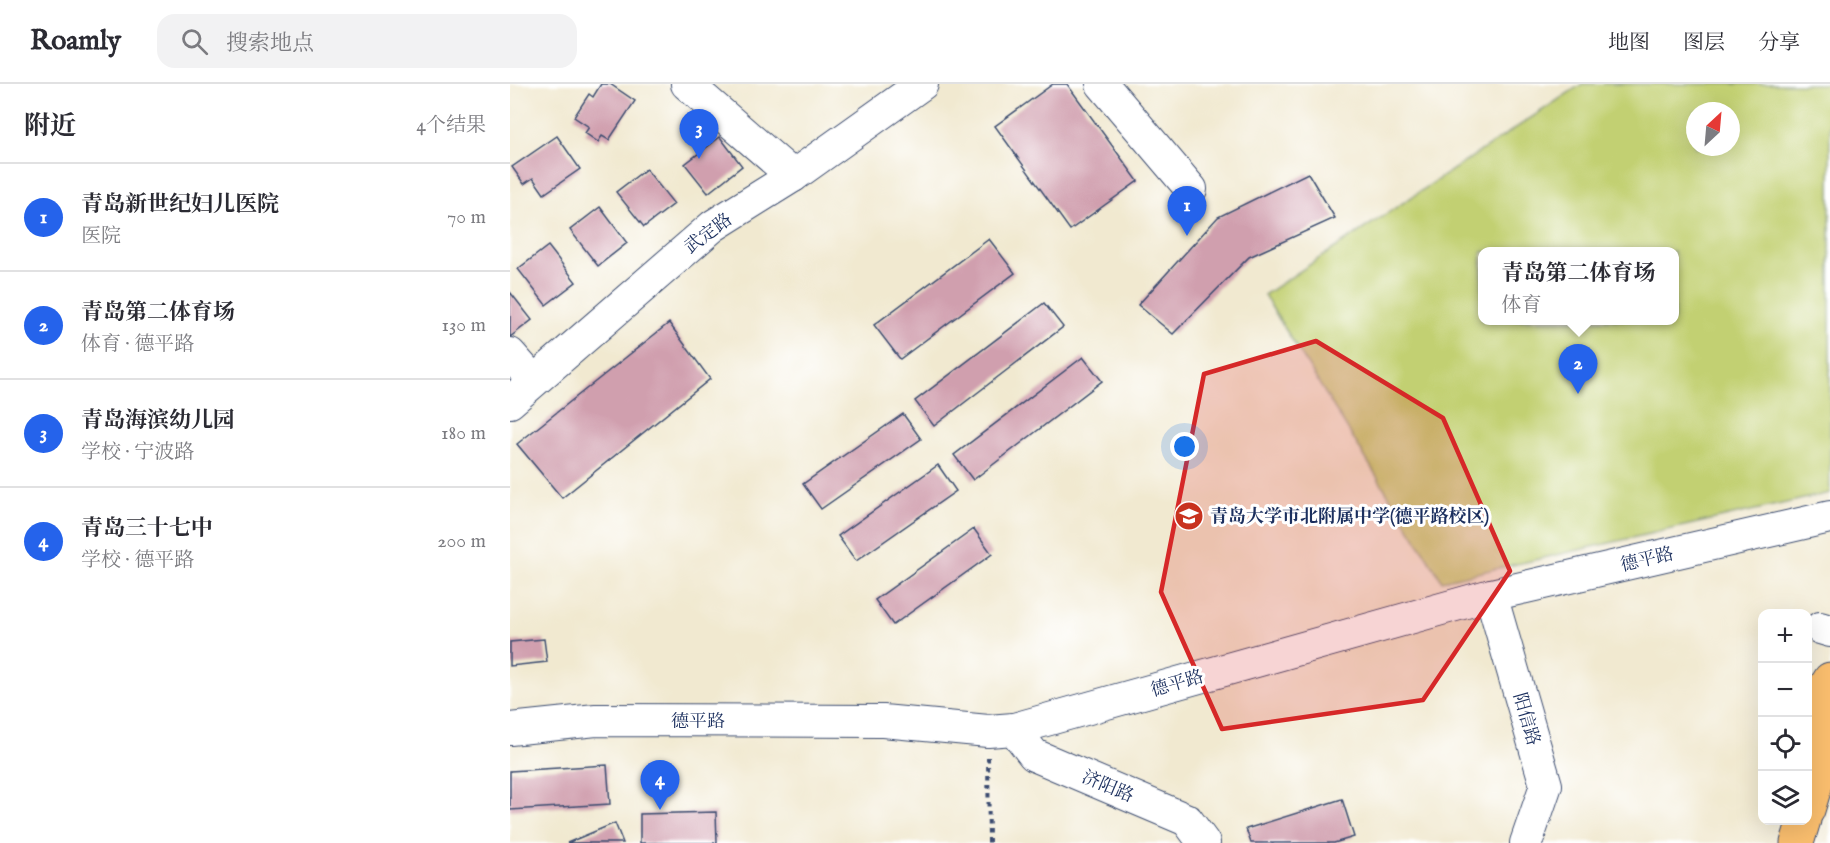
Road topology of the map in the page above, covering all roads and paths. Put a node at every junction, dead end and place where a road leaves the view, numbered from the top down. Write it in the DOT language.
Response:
graph roads {
  1 [pos="687,84"];
  2 [pos="922,84"];
  3 [pos="1102,84"];
  4 [pos="793,176"];
  5 [pos="1191,189"];
  6 [pos="510,354"];
  7 [pos="533,380"];
  8 [pos="510,402"];
  9 [pos="1830,517"];
  10 [pos="1491,595"];
  11 [pos="1825,682"];
  12 [pos="510,729"];
  13 [pos="1001,730"];
  14 [pos="1812,732"];
  15 [pos="1830,738"];
  16 [pos="1812,797"];
  17 [pos="1784,825"];
  18 [pos="1802,825"];
  19 [pos="989,843"];
  20 [pos="1204,843"];
  21 [pos="1526,843"];
  22 [pos="1779,843"];
  23 [pos="1797,843"];
  1 -- 4 [label="street"];
  2 -- 4 [label="street, 武定路"];
  3 -- 5 [label="street"];
  4 -- 7 [label="street, 武定路"];
  6 -- 7 [label="street"];
  7 -- 8 [label="street, 武定路"];
  9 -- 10 [label="street, 德平路"];
  10 -- 13 [label="street, 德平路"];
  10 -- 21 [label="street, 阳信路"];
  11 -- 14 [label="main road"];
  12 -- 13 [label="street, 德平路"];
  13 -- 19 [label="path"];
  13 -- 20 [label="street, 济阳路"];
  15 -- 16 [label="main road"];
  17 -- 22 [label="main road"];
  18 -- 23 [label="main road"];
}
